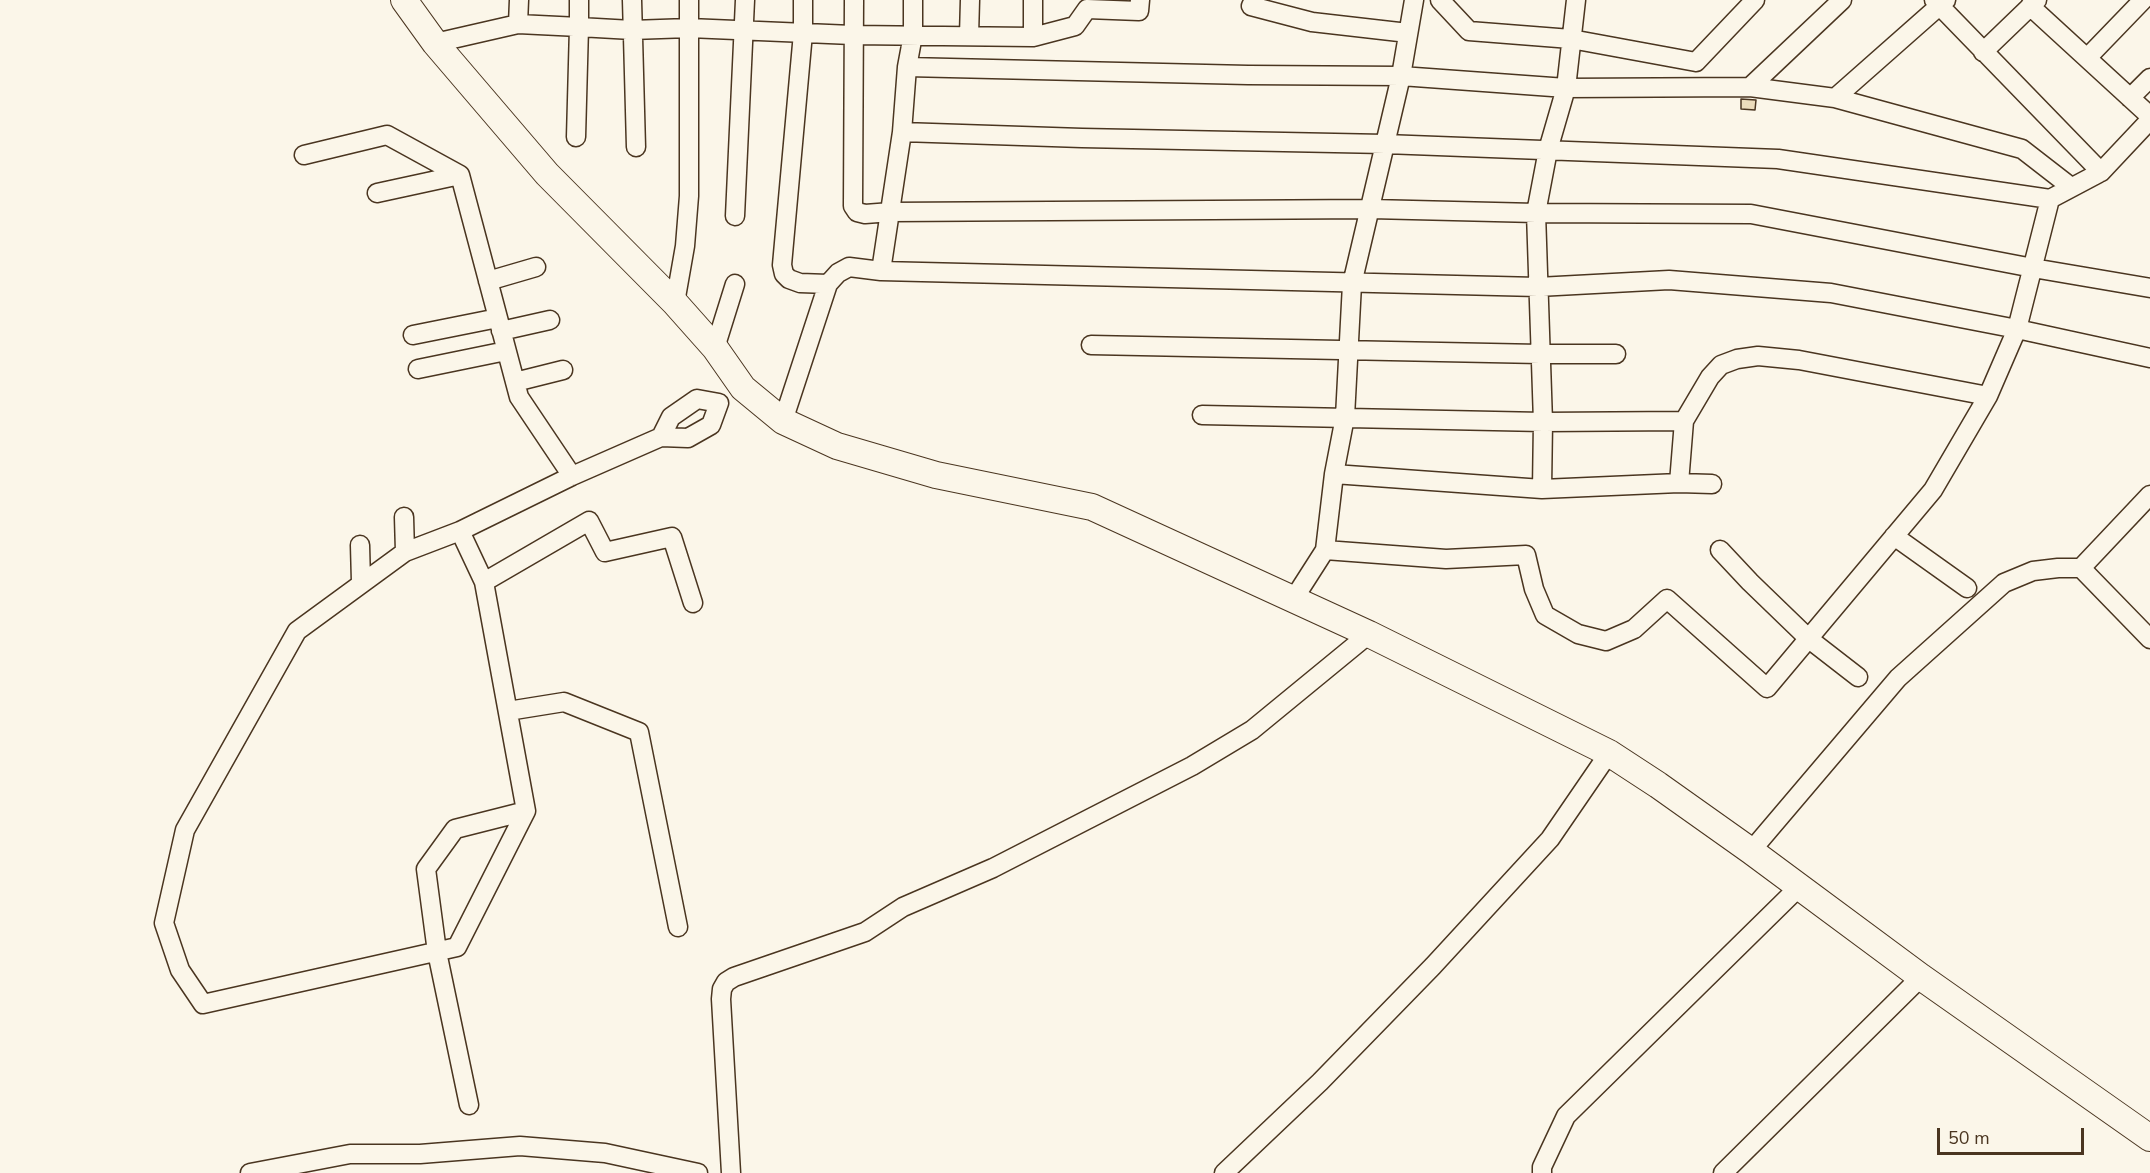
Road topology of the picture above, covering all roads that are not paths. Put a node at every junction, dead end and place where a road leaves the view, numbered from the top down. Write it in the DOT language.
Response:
graph roads {
  1 [pos="404,0"];
  2 [pos="519,0"];
  3 [pos="579,0"];
  4 [pos="632,0"];
  5 [pos="689,0"];
  6 [pos="745,0"];
  7 [pos="803,0"];
  8 [pos="854,0"];
  9 [pos="913,0"];
  10 [pos="970,0"];
  11 [pos="1033,0"];
  12 [pos="1140,0"];
  13 [pos="1254,0"];
  14 [pos="1414,0"];
  15 [pos="1440,0"];
  16 [pos="1576,0"];
  17 [pos="1755,0"];
  18 [pos="1842,0"];
  19 [pos="2143,0"];
  20 [pos="1940,2"];
  21 [pos="2034,3"];
  22 [pos="1087,4"];
  23 [pos="518,24"];
  24 [pos="579,27"];
  25 [pos="689,28"];
  26 [pos="632,30"];
  27 [pos="745,30"];
  28 [pos="803,33"];
  29 [pos="1408,33"];
  30 [pos="852,35"];
  31 [pos="913,35"];
  32 [pos="969,36"];
  33 [pos="1033,38"];
  34 [pos="1571,39"];
  35 [pos="435,43"];
  36 [pos="1983,52"];
  37 [pos="2087,58"];
  38 [pos="907,67"];
  39 [pos="1401,76"];
  40 [pos="2150,78"];
  41 [pos="1750,87"];
  42 [pos="1566,88"];
  43 [pos="1835,98"];
  44 [pos="2130,98"];
  45 [pos="2150,118"];
  46 [pos="902,132"];
  47 [pos="576,137"];
  48 [pos="1385,144"];
  49 [pos="636,147"];
  50 [pos="1548,150"];
  51 [pos="303,155"];
  52 [pos="2101,171"];
  53 [pos="460,175"];
  54 [pos="2071,187"];
  55 [pos="377,193"];
  56 [pos="2050,199"];
  57 [pos="1371,209"];
  58 [pos="891,212"];
  59 [pos="1536,213"];
  60 [pos="735,216"];
  61 [pos="537,267"];
  62 [pos="2033,268"];
  63 [pos="881,271"];
  64 [pos="488,281"];
  65 [pos="735,284"];
  66 [pos="828,284"];
  67 [pos="1352,284"];
  68 [pos="1538,287"];
  69 [pos="2150,288"];
  70 [pos="675,303"];
  71 [pos="550,320"];
  72 [pos="500,325"];
  73 [pos="2018,329"];
  74 [pos="413,335"];
  75 [pos="1090,345"];
  76 [pos="715,348"];
  77 [pos="1348,350"];
  78 [pos="506,351"];
  79 [pos="1540,354"];
  80 [pos="1616,354"];
  81 [pos="2150,358"];
  82 [pos="418,369"];
  83 [pos="563,370"];
  84 [pos="515,382"];
  85 [pos="743,388"];
  86 [pos="1988,396"];
  87 [pos="719,403"];
  88 [pos="1202,415"];
  89 [pos="1345,417"];
  90 [pos="783,421"];
  91 [pos="1684,421"];
  92 [pos="1543,422"];
  93 [pos="661,436"];
  94 [pos="1334,474"];
  95 [pos="572,476"];
  96 [pos="1679,483"];
  97 [pos="1712,484"];
  98 [pos="1542,489"];
  99 [pos="2150,495"];
  100 [pos="404,517"];
  101 [pos="460,531"];
  102 [pos="1894,536"];
  103 [pos="360,545"];
  104 [pos="1325,550"];
  105 [pos="1720,550"];
  106 [pos="405,552"];
  107 [pos="2081,568"];
  108 [pos="361,582"];
  109 [pos="484,582"];
  110 [pos="1967,588"];
  111 [pos="1293,600"];
  112 [pos="693,603"];
  113 [pos="1369,634"];
  114 [pos="1809,639"];
  115 [pos="2150,639"];
  116 [pos="1858,677"];
  117 [pos="508,711"];
  118 [pos="1609,753"];
  119 [pos="526,811"];
  120 [pos="1751,850"];
  121 [pos="1800,886"];
  122 [pos="678,927"];
  123 [pos="437,952"];
  124 [pos="1921,977"];
  125 [pos="469,1105"];
  126 [pos="2150,1138"];
  127 [pos="250,1173"];
  128 [pos="698,1173"];
  129 [pos="731,1173"];
  130 [pos="1224,1173"];
  131 [pos="1542,1173"];
  132 [pos="1723,1173"];
  1 -- 35 [label="street"];
  2 -- 23 [label="street"];
  3 -- 24 [label="street"];
  4 -- 26 [label="street"];
  5 -- 25 [label="street"];
  6 -- 27 [label="street"];
  7 -- 28 [label="street"];
  8 -- 30 [label="street"];
  9 -- 31 [label="street"];
  10 -- 32 [label="street"];
  11 -- 33 [label="street"];
  12 -- 22 [label="street"];
  13 -- 29 [label="street"];
  14 -- 29 [label="street"];
  15 -- 34 [label="street"];
  16 -- 34 [label="street"];
  17 -- 34 [label="street"];
  18 -- 41 [label="street"];
  19 -- 37 [label="street"];
  20 -- 36 [label="street"];
  20 -- 43 [label="street"];
  21 -- 36 [label="street"];
  21 -- 37 [label="street"];
  22 -- 33 [label="street"];
  23 -- 24 [label="street"];
  23 -- 35 [label="street"];
  24 -- 26 [label="street"];
  24 -- 47 [label="street"];
  25 -- 26 [label="street"];
  25 -- 27 [label="street"];
  25 -- 70 [label="street"];
  26 -- 49 [label="street"];
  27 -- 28 [label="street"];
  27 -- 60 [label="street"];
  28 -- 30 [label="street"];
  28 -- 66 [label="street"];
  29 -- 39 [label="street"];
  30 -- 31 [label="street"];
  30 -- 58 [label="street"];
  31 -- 32 [label="street"];
  31 -- 38 [label="street"];
  32 -- 33 [label="street"];
  34 -- 42 [label="street"];
  35 -- 70 [label="street"];
  36 -- 52 [label="street"];
  37 -- 44 [label="street"];
  38 -- 39 [label="street"];
  38 -- 46 [label="street"];
  39 -- 42 [label="street"];
  39 -- 48 [label="street"];
  40 -- 44 [label="street"];
  41 -- 42 [label="street"];
  41 -- 43 [label="street"];
  42 -- 50 [label="street"];
  43 -- 54 [label="street"];
  44 -- 45 [label="street"];
  45 -- 52 [label="street"];
  46 -- 48 [label="street"];
  46 -- 58 [label="street"];
  48 -- 50 [label="street"];
  48 -- 57 [label="street"];
  50 -- 56 [label="street"];
  50 -- 59 [label="street"];
  51 -- 53 [label="street"];
  52 -- 54 [label="street"];
  53 -- 55 [label="street"];
  53 -- 64 [label="street"];
  54 -- 56 [label="street"];
  56 -- 62 [label="street"];
  57 -- 58 [label="street"];
  57 -- 59 [label="street"];
  57 -- 67 [label="street"];
  58 -- 63 [label="street"];
  59 -- 62 [label="street"];
  59 -- 68 [label="street"];
  61 -- 64 [label="street"];
  62 -- 69 [label="street"];
  62 -- 73 [label="street"];
  63 -- 66 [label="street"];
  63 -- 67 [label="street"];
  64 -- 72 [label="street"];
  65 -- 76 [label="street"];
  66 -- 90 [label="street"];
  67 -- 68 [label="street"];
  67 -- 77 [label="street"];
  68 -- 73 [label="street"];
  68 -- 79 [label="street"];
  70 -- 76 [label="street"];
  71 -- 72 [label="street"];
  72 -- 74 [label="street"];
  72 -- 78 [label="street"];
  73 -- 81 [label="street"];
  73 -- 86 [label="street"];
  75 -- 77 [label="street"];
  76 -- 85 [label="street"];
  77 -- 79 [label="street"];
  77 -- 89 [label="street"];
  78 -- 82 [label="street"];
  78 -- 84 [label="street"];
  79 -- 80 [label="street"];
  79 -- 92 [label="street"];
  83 -- 84 [label="street"];
  84 -- 95 [label="street"];
  85 -- 87 [label="street"];
  85 -- 90 [label="street"];
  86 -- 91 [label="street"];
  86 -- 102 [label="street"];
  87 -- 93 [label="street"];
  87 -- 93 [label="street"];
  88 -- 89 [label="street"];
  89 -- 92 [label="street"];
  89 -- 94 [label="street"];
  90 -- 111 [label="street"];
  91 -- 92 [label="street"];
  91 -- 96 [label="street"];
  92 -- 98 [label="street"];
  93 -- 95 [label="street"];
  94 -- 98 [label="street"];
  94 -- 104 [label="street"];
  95 -- 101 [label="street"];
  96 -- 97 [label="street"];
  96 -- 98 [label="street"];
  99 -- 107 [label="street"];
  100 -- 106 [label="street"];
  101 -- 106 [label="street"];
  101 -- 109 [label="street"];
  102 -- 110 [label="street"];
  102 -- 114 [label="street"];
  103 -- 108 [label="street"];
  104 -- 111 [label="street"];
  104 -- 114 [label="street"];
  105 -- 114 [label="street"];
  106 -- 108 [label="street"];
  107 -- 115 [label="street"];
  107 -- 120 [label="street"];
  108 -- 123 [label="street"];
  109 -- 112 [label="street"];
  109 -- 117 [label="street"];
  111 -- 113 [label="street"];
  113 -- 118 [label="street"];
  113 -- 129 [label="street"];
  114 -- 116 [label="street"];
  117 -- 119 [label="street"];
  117 -- 122 [label="street"];
  118 -- 120 [label="street"];
  118 -- 130 [label="street"];
  119 -- 123 [label="street"];
  119 -- 123 [label="street"];
  120 -- 121 [label="street"];
  121 -- 124 [label="street"];
  121 -- 131 [label="street"];
  123 -- 125 [label="street"];
  124 -- 126 [label="street"];
  124 -- 132 [label="street"];
  127 -- 128 [label="street"];
}
